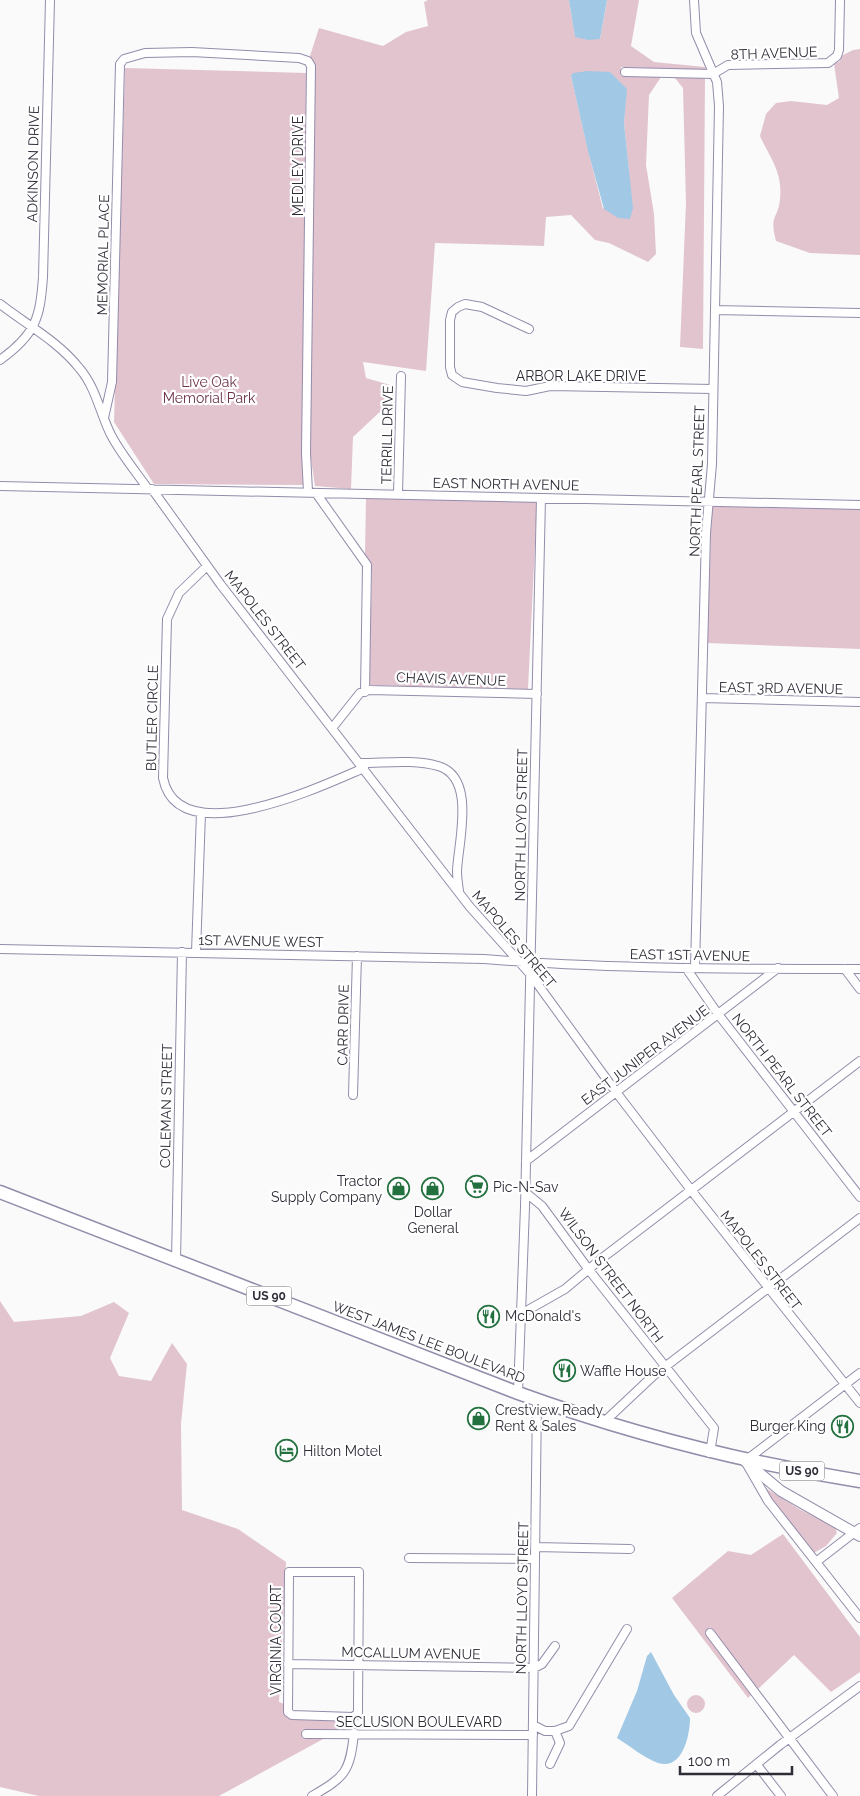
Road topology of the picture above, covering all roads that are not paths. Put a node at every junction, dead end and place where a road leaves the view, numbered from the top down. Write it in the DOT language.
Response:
graph roads {
  1 [pos="50,0"];
  2 [pos="694,0"];
  3 [pos="840,0"];
  4 [pos="625,72"];
  5 [pos="714,74"];
  6 [pos="119,92"];
  7 [pos="0,304"];
  8 [pos="715,310"];
  9 [pos="860,313"];
  10 [pos="34,328"];
  11 [pos="529,329"];
  12 [pos="0,360"];
  13 [pos="401,376"];
  14 [pos="713,389"];
  15 [pos="104,418"];
  16 [pos="0,486"];
  17 [pos="150,489"];
  18 [pos="312,492"];
  19 [pos="398,494"];
  20 [pos="542,498"];
  21 [pos="708,501"];
  22 [pos="860,504"];
  23 [pos="207,566"];
  24 [pos="365,692"];
  25 [pos="537,694"];
  26 [pos="702,698"];
  27 [pos="860,702"];
  28 [pos="333,727"];
  29 [pos="362,765"];
  30 [pos="201,813"];
  31 [pos="460,893"];
  32 [pos="0,949"];
  33 [pos="182,952"];
  34 [pos="196,952"];
  35 [pos="357,956"];
  36 [pos="520,963"];
  37 [pos="531,964"];
  38 [pos="686,968"];
  39 [pos="696,968"];
  40 [pos="778,968"];
  41 [pos="845,969"];
  42 [pos="860,969"];
  43 [pos="531,975"];
  44 [pos="860,989"];
  45 [pos="718,1014"];
  46 [pos="860,1061"];
  47 [pos="616,1092"];
  48 [pos="353,1095"];
  49 [pos="795,1111"];
  50 [pos="526,1161"];
  51 [pos="691,1190"];
  52 [pos="0,1192"];
  53 [pos="526,1192"];
  54 [pos="860,1197"];
  55 [pos="860,1218"];
  56 [pos="176,1261"];
  57 [pos="589,1270"];
  58 [pos="768,1290"];
  59 [pos="521,1314"];
  60 [pos="665,1367"];
  61 [pos="860,1373"];
  62 [pos="845,1385"];
  63 [pos="518,1392"];
  64 [pos="537,1400"];
  65 [pos="860,1403"];
  66 [pos="603,1423"];
  67 [pos="710,1453"];
  68 [pos="744,1461"];
  69 [pos="860,1481"];
  70 [pos="858,1532"];
  71 [pos="535,1547"];
  72 [pos="630,1549"];
  73 [pos="409,1558"];
  74 [pos="532,1559"];
  75 [pos="816,1562"];
  76 [pos="860,1618"];
  77 [pos="628,1629"];
  78 [pos="710,1633"];
  79 [pos="555,1646"];
  80 [pos="288,1664"];
  81 [pos="359,1665"];
  82 [pos="534,1668"];
  83 [pos="860,1686"];
  84 [pos="533,1725"];
  85 [pos="555,1731"];
  86 [pos="306,1734"];
  87 [pos="354,1734"];
  88 [pos="533,1735"];
  89 [pos="790,1738"];
  90 [pos="550,1764"];
  91 [pos="757,1765"];
  92 [pos="312,1796"];
  93 [pos="532,1796"];
  94 [pos="717,1796"];
  95 [pos="781,1796"];
  96 [pos="834,1796"];
  1 -- 10 [label="street, ADKINSON DRIVE"];
  2 -- 5 [label="street, NORTH PEARL STREET"];
  3 -- 5 [label="street, 8TH AVENUE"];
  4 -- 5 [label="street, 8TH AVENUE"];
  5 -- 8 [label="street, NORTH PEARL STREET"];
  6 -- 15 [label="street, MEMORIAL PLACE"];
  6 -- 18 [label="street, MEDLEY DRIVE"];
  7 -- 10 [label="street, MAPOLES STREET"];
  8 -- 9 [label="street"];
  8 -- 14 [label="street, NORTH PEARL STREET"];
  10 -- 12 [label="street"];
  10 -- 15 [label="street, MAPOLES STREET"];
  11 -- 14 [label="street, ARBOR LAKE DRIVE"];
  13 -- 19 [label="street, TERRILL DRIVE"];
  14 -- 21 [label="street, NORTH PEARL STREET"];
  15 -- 17 [label="street, MAPOLES STREET"];
  16 -- 17 [label="street, EAST NORTH AVENUE"];
  17 -- 18 [label="street, EAST NORTH AVENUE"];
  17 -- 23 [label="street, MAPOLES STREET"];
  18 -- 19 [label="street, EAST NORTH AVENUE"];
  18 -- 24 [label="street"];
  19 -- 20 [label="street, EAST NORTH AVENUE"];
  20 -- 21 [label="street, EAST NORTH AVENUE"];
  20 -- 25 [label="street, NORTH LLOYD STREET"];
  21 -- 22 [label="street, EAST NORTH AVENUE"];
  21 -- 26 [label="street, NORTH PEARL STREET"];
  23 -- 28 [label="street, MAPOLES STREET"];
  23 -- 30 [label="street, BUTLER CIRCLE"];
  24 -- 25 [label="street, CHAVIS AVENUE"];
  24 -- 28 [label="street"];
  25 -- 37 [label="street, NORTH LLOYD STREET"];
  26 -- 27 [label="street, EAST 3RD AVENUE"];
  26 -- 39 [label="street, NORTH PEARL STREET"];
  28 -- 29 [label="street, MAPOLES STREET"];
  29 -- 30 [label="street, BUTLER CIRCLE"];
  29 -- 31 [label="street, MAPOLES STREET"];
  29 -- 31 [label="street"];
  30 -- 34 [label="street"];
  31 -- 36 [label="street, MAPOLES STREET"];
  32 -- 33 [label="street, 1ST AVENUE WEST"];
  33 -- 34 [label="street, 1ST AVENUE WEST"];
  33 -- 56 [label="street, COLEMAN STREET"];
  34 -- 35 [label="street, 1ST AVENUE WEST"];
  35 -- 36 [label="street, 1ST AVENUE WEST"];
  35 -- 48 [label="street, CARR DRIVE"];
  36 -- 37 [label="street, EAST 1ST AVENUE"];
  36 -- 43 [label="street, MAPOLES STREET"];
  37 -- 38 [label="street, EAST 1ST AVENUE"];
  37 -- 43 [label="street, NORTH LLOYD STREET"];
  38 -- 39 [label="street, EAST 1ST AVENUE"];
  38 -- 45 [label="street, NORTH PEARL STREET"];
  39 -- 40 [label="street, EAST 1ST AVENUE"];
  40 -- 41 [label="street, EAST 1ST AVENUE"];
  40 -- 45 [label="street, EAST JUNIPER AVENUE"];
  41 -- 42 [label="street, EAST 1ST AVENUE"];
  41 -- 44 [label="street"];
  43 -- 47 [label="street, MAPOLES STREET"];
  43 -- 50 [label="street, NORTH LLOYD STREET"];
  45 -- 47 [label="street, EAST JUNIPER AVENUE"];
  45 -- 49 [label="street, NORTH PEARL STREET"];
  46 -- 49 [label="street"];
  47 -- 50 [label="street, EAST JUNIPER AVENUE"];
  47 -- 51 [label="street, MAPOLES STREET"];
  49 -- 51 [label="street"];
  49 -- 54 [label="street, NORTH PEARL STREET"];
  50 -- 53 [label="street, NORTH LLOYD STREET"];
  51 -- 57 [label="street"];
  51 -- 58 [label="street, MAPOLES STREET"];
  52 -- 56 [label="main road, WEST JAMES LEE BOULEVARD / US 90"];
  53 -- 57 [label="street, WILSON STREET NORTH"];
  53 -- 59 [label="street, NORTH LLOYD STREET"];
  55 -- 58 [label="street"];
  56 -- 63 [label="main road, WEST JAMES LEE BOULEVARD / US 90"];
  57 -- 59 [label="street"];
  57 -- 60 [label="street, WILSON STREET NORTH"];
  58 -- 60 [label="street"];
  58 -- 62 [label="street, MAPOLES STREET"];
  59 -- 63 [label="street, NORTH LLOYD STREET"];
  60 -- 66 [label="street"];
  60 -- 67 [label="street, WILSON STREET NORTH"];
  61 -- 62 [label="street"];
  62 -- 65 [label="street, MAPOLES STREET"];
  62 -- 68 [label="street"];
  63 -- 64 [label="main road, WEST JAMES LEE BOULEVARD / US 90"];
  64 -- 66 [label="main road, WEST JAMES LEE BOULEVARD / US 90"];
  64 -- 71 [label="street, NORTH LLOYD STREET"];
  66 -- 67 [label="main road, WEST JAMES LEE BOULEVARD / US 90"];
  67 -- 68 [label="main road, WEST JAMES LEE BOULEVARD / US 90"];
  68 -- 69 [label="main road, WEST JAMES LEE BOULEVARD / US 90"];
  68 -- 70 [label="street"];
  68 -- 75 [label="street"];
  70 -- 75 [label="street"];
  71 -- 72 [label="street"];
  71 -- 74 [label="street, NORTH LLOYD STREET"];
  73 -- 74 [label="street"];
  74 -- 82 [label="street, NORTH LLOYD STREET"];
  75 -- 76 [label="street"];
  77 -- 85 [label="street"];
  78 -- 89 [label="street"];
  79 -- 82 [label="street"];
  80 -- 81 [label="street, MCCALLUM AVENUE"];
  80 -- 81 [label="street, VIRGINIA COURT"];
  80 -- 81 [label="street, VIRGINIA COURT"];
  81 -- 82 [label="street, MCCALLUM AVENUE"];
  82 -- 84 [label="street, NORTH LLOYD STREET"];
  83 -- 89 [label="street"];
  84 -- 85 [label="street"];
  84 -- 88 [label="street, NORTH LLOYD STREET"];
  85 -- 90 [label="street"];
  86 -- 87 [label="street, SECLUSION BOULEVARD"];
  87 -- 88 [label="street, SECLUSION BOULEVARD"];
  87 -- 92 [label="street"];
  88 -- 93 [label="street, NORTH LLOYD STREET"];
  89 -- 91 [label="street"];
  89 -- 96 [label="street"];
  91 -- 94 [label="street"];
  91 -- 95 [label="street"];
}
